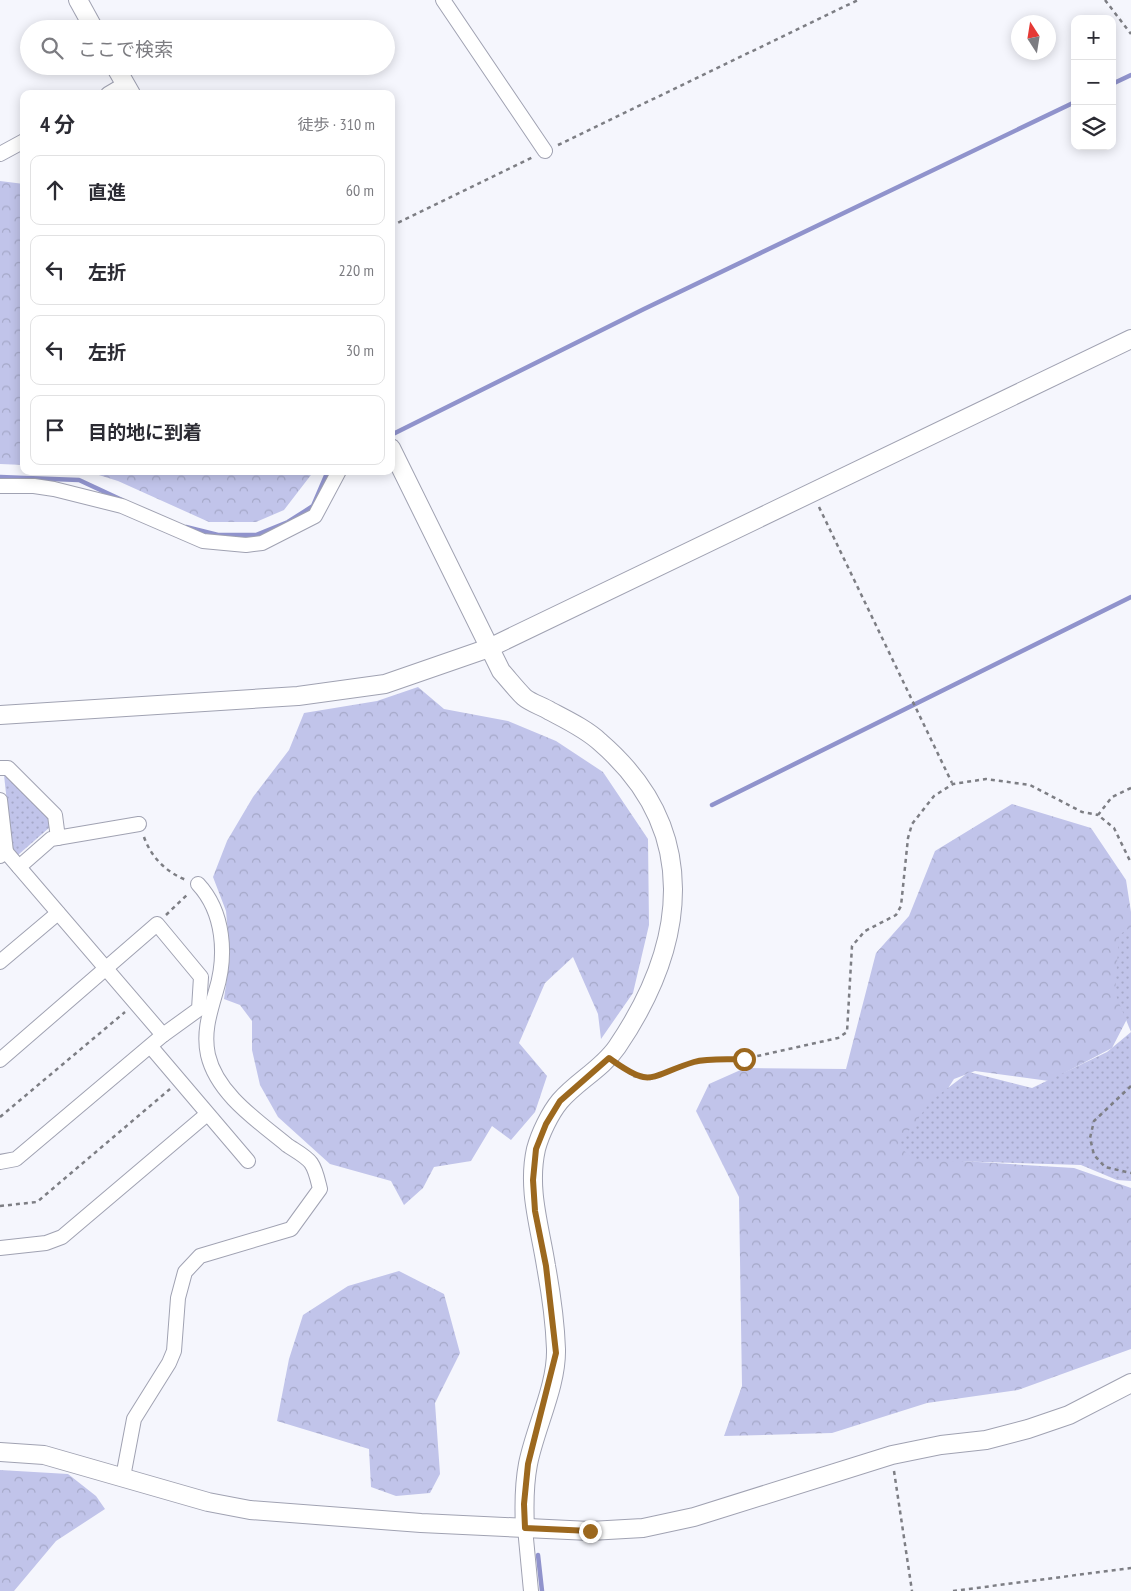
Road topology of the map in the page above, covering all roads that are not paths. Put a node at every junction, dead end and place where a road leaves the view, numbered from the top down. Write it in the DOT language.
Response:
graph roads {
  1 [pos="78,0"];
  2 [pos="443,0"];
  3 [pos="89,20"];
  4 [pos="120,75"];
  5 [pos="128,89"];
  6 [pos="20,143"];
  7 [pos="545,151"];
  8 [pos="0,154"];
  9 [pos="1131,339"];
  10 [pos="395,456"];
  11 [pos="337,475"];
  12 [pos="0,486"];
  13 [pos="488,648"];
  14 [pos="0,715"];
  15 [pos="0,768"];
  16 [pos="0,800"];
  17 [pos="140,824"];
  18 [pos="58,838"];
  19 [pos="3,854"];
  20 [pos="19,867"];
  21 [pos="198,884"];
  22 [pos="58,913"];
  23 [pos="0,962"];
  24 [pos="107,969"];
  25 [pos="163,1035"];
  26 [pos="151,1047"];
  27 [pos="0,1060"];
  28 [pos="206,1115"];
  29 [pos="248,1161"];
  30 [pos="0,1162"];
  31 [pos="0,1248"];
  32 [pos="1131,1383"];
  33 [pos="0,1452"];
  34 [pos="123,1477"];
  35 [pos="525,1528"];
  36 [pos="531,1591"];
  1 -- 3 [label="street"];
  2 -- 7 [label="street"];
  4 -- 5 [label="street"];
  6 -- 8 [label="street"];
  9 -- 13 [label="street"];
  10 -- 13 [label="street"];
  11 -- 12 [label="street"];
  13 -- 14 [label="street"];
  13 -- 35 [label="street"];
  15 -- 18 [label="street"];
  16 -- 19 [label="street"];
  17 -- 18 [label="street"];
  18 -- 20 [label="street"];
  19 -- 20 [label="street"];
  20 -- 22 [label="street"];
  21 -- 34 [label="street"];
  22 -- 23 [label="street"];
  22 -- 24 [label="street"];
  24 -- 25 [label="street"];
  24 -- 25 [label="street"];
  24 -- 27 [label="street"];
  25 -- 26 [label="street"];
  26 -- 28 [label="street"];
  26 -- 30 [label="street"];
  28 -- 29 [label="street"];
  28 -- 31 [label="street"];
  32 -- 35 [label="street"];
  33 -- 34 [label="street"];
  34 -- 35 [label="street"];
  35 -- 36 [label="street"];
}
